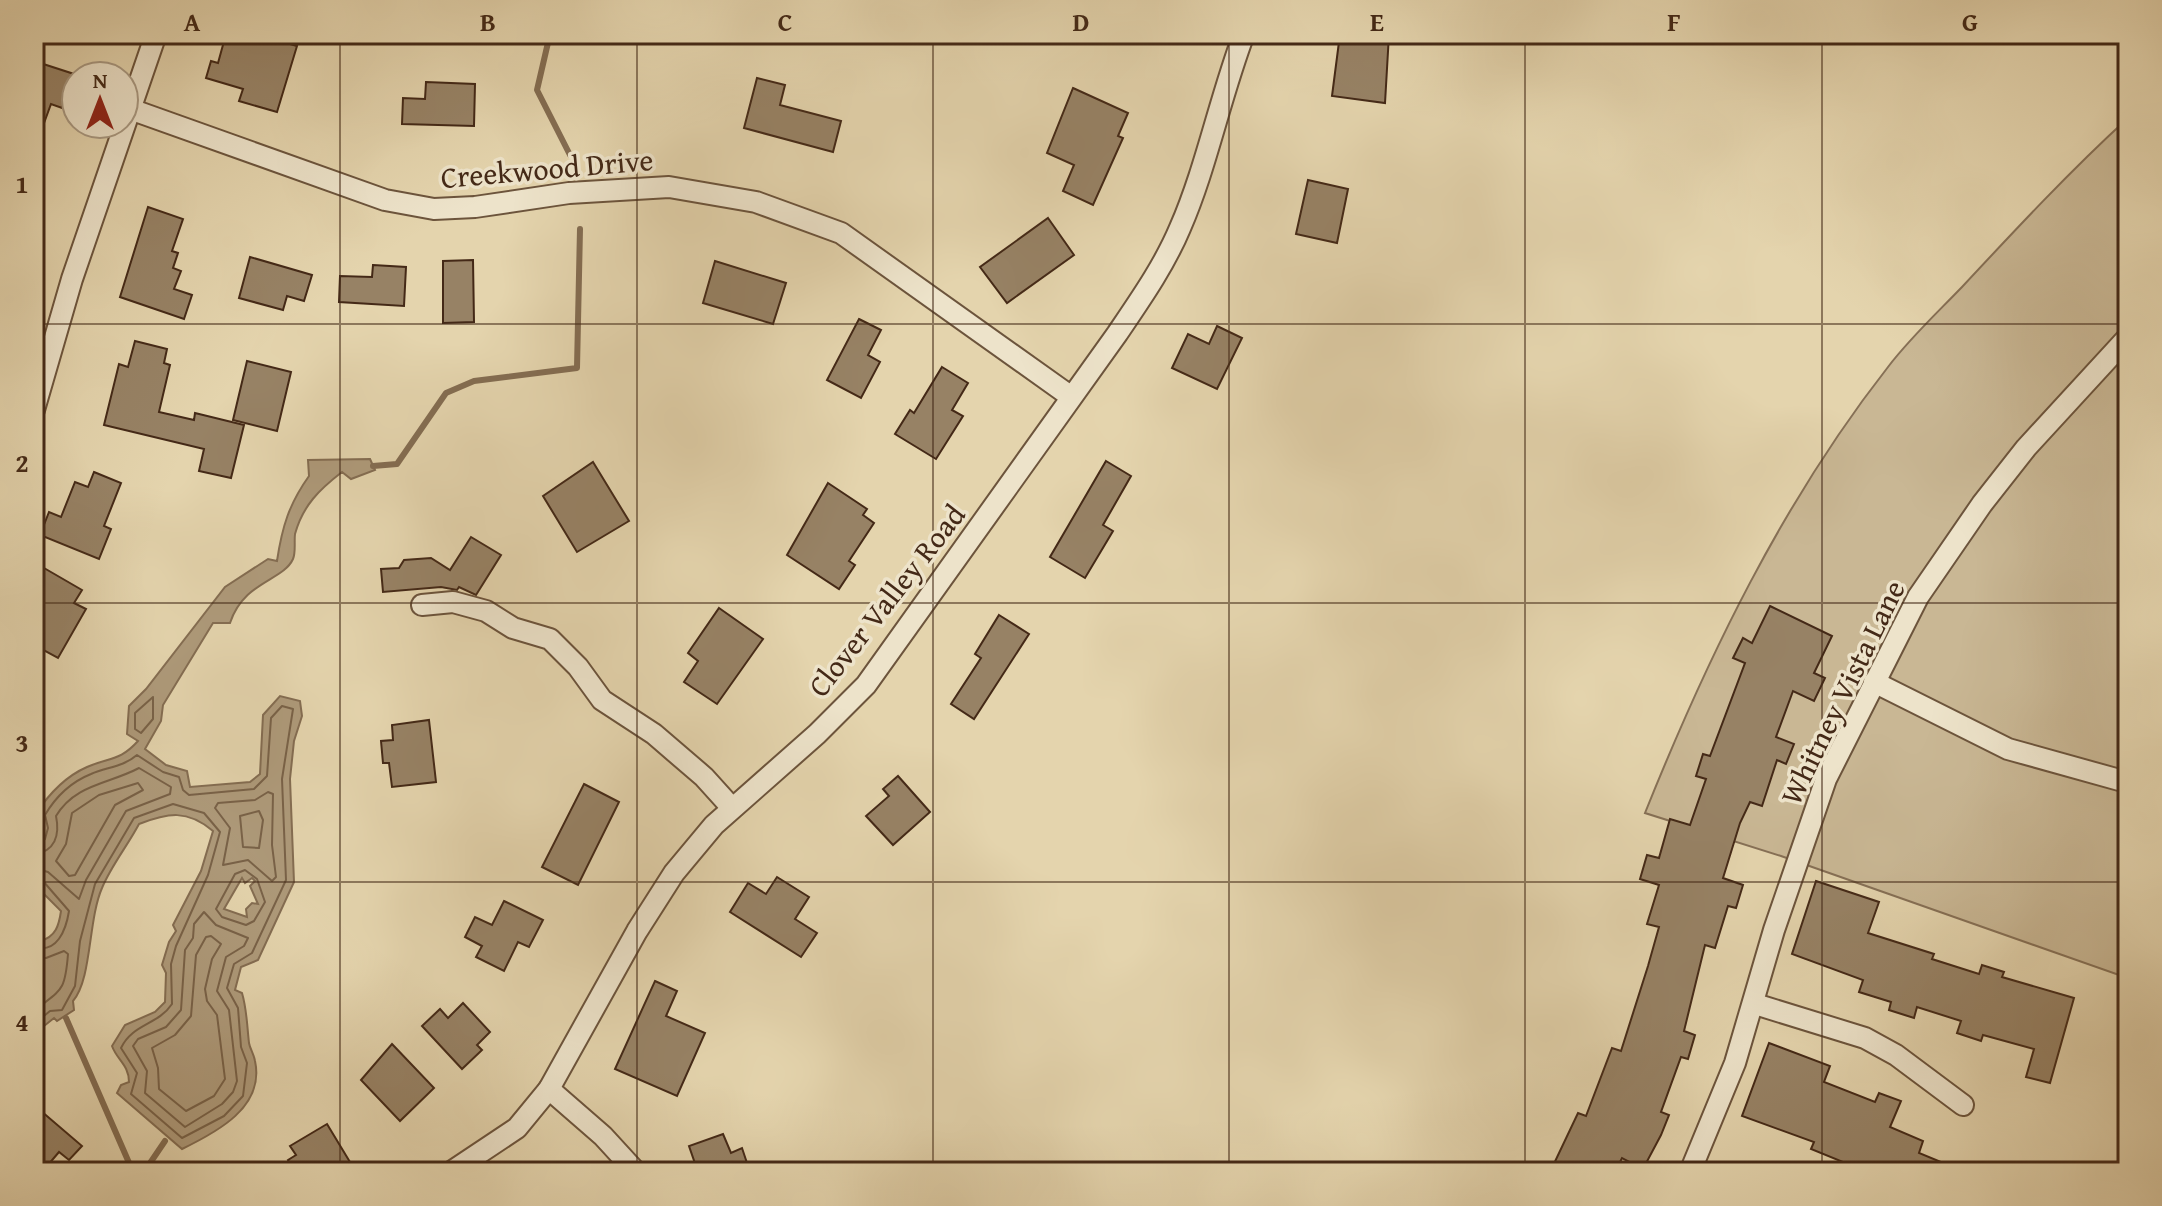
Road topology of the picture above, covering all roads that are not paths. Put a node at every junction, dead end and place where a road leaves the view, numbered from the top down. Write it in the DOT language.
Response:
graph roads {
  1 [pos="156,34"];
  2 [pos="1244,34"];
  3 [pos="140,80"];
  4 [pos="140,113"];
  5 [pos="119,140"];
  6 [pos="2128,337"];
  7 [pos="1070,396"];
  8 [pos="34,410"];
  9 [pos="422,605"];
  10 [pos="1874,682"];
  11 [pos="2123,781"];
  12 [pos="732,808"];
  13 [pos="1755,1004"];
  14 [pos="549,1089"];
  15 [pos="1963,1105"];
  16 [pos="451,1172"];
  17 [pos="636,1172"];
  18 [pos="1690,1172"];
  1 -- 3 [label="street"];
  2 -- 7 [label="street, Clover Valley Road"];
  4 -- 7 [label="street, Creekwood Drive"];
  5 -- 8 [label="street"];
  6 -- 10 [label="street, Whitney Vista Lane"];
  7 -- 12 [label="street, Clover Valley Road"];
  9 -- 12 [label="street"];
  10 -- 11 [label="street"];
  10 -- 13 [label="street, Whitney Vista Lane"];
  12 -- 14 [label="street, Clover Valley Road"];
  13 -- 15 [label="street"];
  13 -- 18 [label="street, Whitney Vista Lane"];
  14 -- 16 [label="street, Clover Valley Road"];
  14 -- 17 [label="street"];
}
